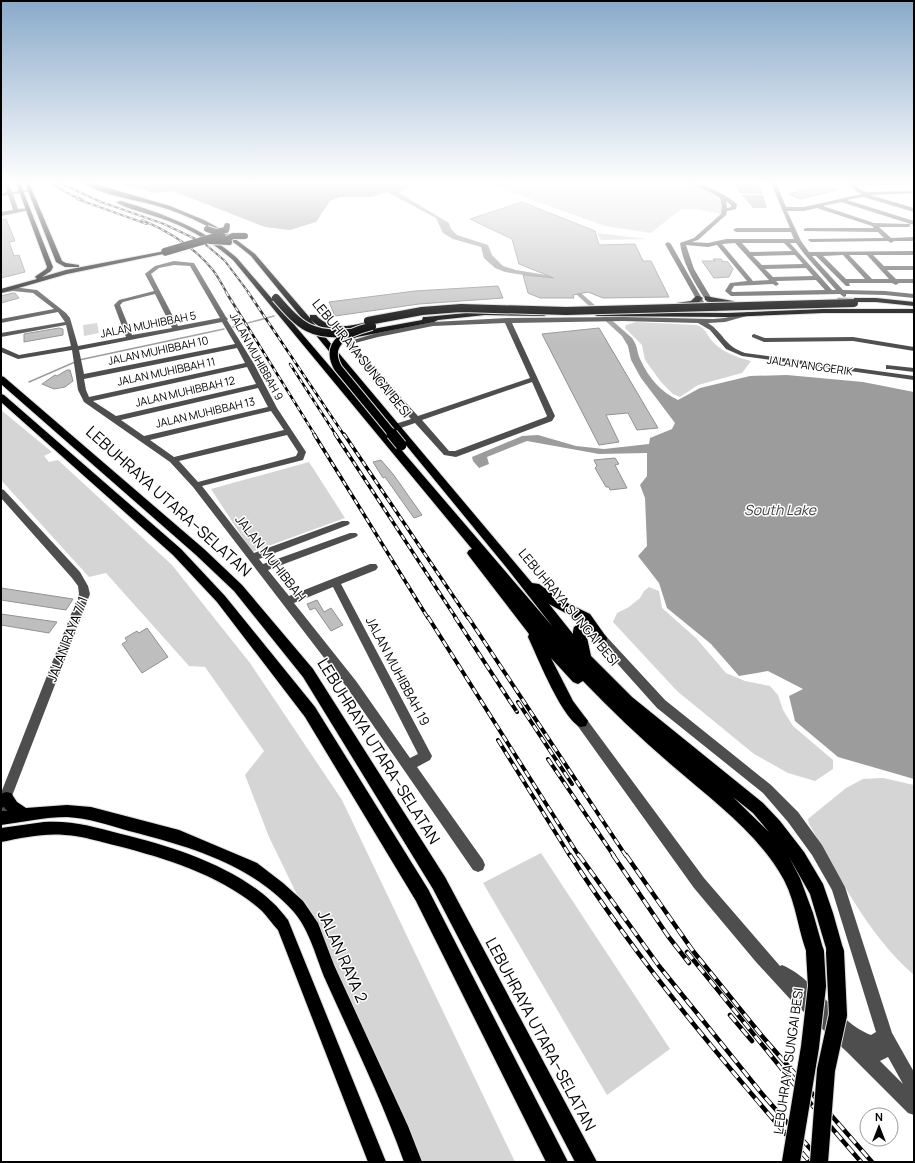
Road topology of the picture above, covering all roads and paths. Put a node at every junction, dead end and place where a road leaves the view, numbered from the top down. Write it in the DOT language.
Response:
graph roads {
  1 [pos="41,237"];
  2 [pos="44,237"];
  3 [pos="208,237"];
  4 [pos="218,237"];
  5 [pos="229,237"];
  6 [pos="231,237"];
  7 [pos="698,237"];
  8 [pos="797,237"];
  9 [pos="889,239"];
  10 [pos="914,239"];
  11 [pos="207,240"];
  12 [pos="811,240"];
  13 [pos="44,241"];
  14 [pos="737,241"];
  15 [pos="786,241"];
  16 [pos="798,241"];
  17 [pos="229,242"];
  18 [pos="718,242"];
  19 [pos="683,243"];
  20 [pos="668,244"];
  21 [pos="164,252"];
  22 [pos="806,252"];
  23 [pos="902,252"];
  24 [pos="796,253"];
  25 [pos="868,253"];
  26 [pos="914,253"];
  27 [pos="749,254"];
  28 [pos="818,254"];
  29 [pos="844,254"];
  30 [pos="235,259"];
  31 [pos="93,264"];
  32 [pos="807,266"];
  33 [pos="760,267"];
  34 [pos="882,268"];
  35 [pos="914,268"];
  36 [pos="261,272"];
  37 [pos="281,276"];
  38 [pos="46,278"];
  39 [pos="818,278"];
  40 [pos="34,279"];
  41 [pos="689,280"];
  42 [pos="699,280"];
  43 [pos="773,280"];
  44 [pos="843,281"];
  45 [pos="870,281"];
  46 [pos="894,281"];
  47 [pos="914,281"];
  48 [pos="751,282"];
  49 [pos="850,287"];
  50 [pos="1,288"];
  51 [pos="839,290"];
  52 [pos="1,291"];
  53 [pos="35,291"];
  54 [pos="285,291"];
  55 [pos="157,292"];
  56 [pos="830,292"];
  57 [pos="855,292"];
  58 [pos="784,293"];
  59 [pos="907,295"];
  60 [pos="298,296"];
  61 [pos="914,296"];
  62 [pos="276,298"];
  63 [pos="710,301"];
  64 [pos="851,302"];
  65 [pos="914,304"];
  66 [pos="702,305"];
  67 [pos="730,306"];
  68 [pos="682,308"];
  69 [pos="59,310"];
  70 [pos="914,310"];
  71 [pos="566,311"];
  72 [pos="716,311"];
  73 [pos="311,313"];
  74 [pos="585,314"];
  75 [pos="748,314"];
  76 [pos="510,317"];
  77 [pos="621,317"];
  78 [pos="225,319"];
  79 [pos="1,321"];
  80 [pos="699,321"];
  81 [pos="713,321"];
  82 [pos="69,323"];
  83 [pos="176,329"];
  84 [pos="716,332"];
  85 [pos="1,334"];
  86 [pos="754,336"];
  87 [pos="130,338"];
  88 [pos="239,345"];
  89 [pos="75,348"];
  90 [pos="1,349"];
  91 [pos="914,349"];
  92 [pos="250,364"];
  93 [pos="344,364"];
  94 [pos="889,367"];
  95 [pos="914,370"];
  96 [pos="81,377"];
  97 [pos="914,378"];
  98 [pos="1,379"];
  99 [pos="534,379"];
  100 [pos="261,385"];
  101 [pos="347,391"];
  102 [pos="1,397"];
  103 [pos="87,400"];
  104 [pos="273,408"];
  105 [pos="114,419"];
  106 [pos="416,420"];
  107 [pos="395,427"];
  108 [pos="288,432"];
  109 [pos="143,439"];
  110 [pos="173,460"];
  111 [pos="196,485"];
  112 [pos="431,489"];
  113 [pos="1,492"];
  114 [pos="448,510"];
  115 [pos="345,523"];
  116 [pos="353,535"];
  117 [pos="253,557"];
  118 [pos="373,567"];
  119 [pos="262,568"];
  120 [pos="513,568"];
  121 [pos="335,582"];
  122 [pos="287,601"];
  123 [pos="528,624"];
  124 [pos="601,638"];
  125 [pos="588,662"];
  126 [pos="579,679"];
  127 [pos="613,704"];
  128 [pos="581,721"];
  129 [pos="408,765"];
  130 [pos="2,803"];
  131 [pos="26,814"];
  132 [pos="1,818"];
  133 [pos="1,835"];
  134 [pos="478,865"];
  135 [pos="761,957"];
  136 [pos="885,1036"];
  137 [pos="853,1046"];
  138 [pos="914,1088"];
  139 [pos="914,1107"];
  140 [pos="377,1162"];
  141 [pos="413,1162"];
  142 [pos="557,1162"];
  143 [pos="586,1162"];
  144 [pos="791,1162"];
  145 [pos="819,1162"];
  1 -- 13 [label="main road"];
  2 -- 13 [label="main road"];
  3 -- 30 [label="highway, LEBUHRAYA SUNGAI BESI"];
  4 -- 11 [label="main road, bridge"];
  5 -- 17 [label="highway, bridge"];
  6 -- 54 [label="highway, LEBUHRAYA SUNGAI BESI"];
  7 -- 19 [label="street"];
  8 -- 16 [label="street"];
  9 -- 10 [label="street"];
  9 -- 12 [label="street"];
  9 -- 23 [label="street"];
  11 -- 17 [label="highway, bridge"];
  11 -- 21 [label="main road, bridge"];
  13 -- 31 [label="main road"];
  13 -- 40 [label="main road"];
  14 -- 15 [label="street"];
  14 -- 18 [label="street"];
  14 -- 27 [label="street"];
  15 -- 16 [label="street"];
  15 -- 24 [label="street"];
  16 -- 22 [label="street"];
  17 -- 36 [label="highway"];
  18 -- 19 [label="street"];
  18 -- 48 [label="street"];
  19 -- 20 [label="street"];
  19 -- 20 [label="street"];
  19 -- 42 [label="street"];
  20 -- 41 [label="street"];
  21 -- 31 [label="main road"];
  21 -- 38 [label="main road"];
  22 -- 23 [label="street"];
  22 -- 28 [label="street"];
  22 -- 51 [label="street"];
  23 -- 25 [label="street"];
  23 -- 26 [label="street"];
  24 -- 27 [label="street"];
  24 -- 32 [label="street"];
  25 -- 29 [label="street"];
  25 -- 34 [label="street"];
  27 -- 33 [label="street"];
  28 -- 29 [label="street"];
  28 -- 44 [label="street"];
  29 -- 45 [label="street"];
  30 -- 62 [label="highway"];
  30 -- 101 [label="highway, LEBUHRAYA SUNGAI BESI"];
  31 -- 40 [label="main road"];
  32 -- 33 [label="street"];
  32 -- 39 [label="street"];
  33 -- 43 [label="street"];
  34 -- 35 [label="street"];
  34 -- 46 [label="street"];
  36 -- 62 [label="highway"];
  36 -- 101 [label="highway"];
  37 -- 54 [label="highway"];
  38 -- 52 [label="main road"];
  38 -- 53 [label="street"];
  39 -- 43 [label="street"];
  39 -- 56 [label="street"];
  40 -- 50 [label="main road"];
  41 -- 42 [label="street"];
  41 -- 66 [label="street"];
  42 -- 63 [label="street"];
  43 -- 48 [label="street"];
  43 -- 58 [label="street"];
  44 -- 45 [label="street"];
  44 -- 49 [label="street"];
  45 -- 46 [label="street"];
  46 -- 47 [label="street"];
  46 -- 59 [label="street"];
  48 -- 58 [label="street"];
  49 -- 51 [label="street"];
  49 -- 57 [label="street"];
  51 -- 56 [label="street"];
  51 -- 57 [label="street"];
  51 -- 64 [label="street"];
  52 -- 53 [label="street"];
  53 -- 69 [label="street"];
  54 -- 93 [label="highway, LEBUHRAYA SUNGAI BESI"];
  55 -- 78 [label="street, JALAN MUHIBBAH 9"];
  55 -- 83 [label="street"];
  55 -- 87 [label="street"];
  56 -- 58 [label="street"];
  57 -- 59 [label="street"];
  59 -- 61 [label="street"];
  60 -- 73 [label="highway"];
  62 -- 76 [label="highway, bridge"];
  63 -- 66 [label="highway"];
  63 -- 67 [label="highway"];
  63 -- 72 [label="street"];
  64 -- 65 [label="highway"];
  64 -- 67 [label="highway"];
  64 -- 71 [label="highway, bridge"];
  66 -- 68 [label="highway"];
  66 -- 68 [label="highway"];
  66 -- 72 [label="highway"];
  67 -- 70 [label="highway"];
  67 -- 72 [label="highway"];
  68 -- 74 [label="highway, bridge"];
  68 -- 77 [label="highway"];
  69 -- 79 [label="street"];
  69 -- 82 [label="street"];
  70 -- 75 [label="highway"];
  71 -- 73 [label="highway, bridge"];
  71 -- 114 [label="highway, bridge"];
  73 -- 74 [label="highway"];
  74 -- 76 [label="highway"];
  74 -- 77 [label="highway"];
  75 -- 77 [label="highway"];
  75 -- 81 [label="street"];
  76 -- 93 [label="highway"];
  76 -- 99 [label="street"];
  76 -- 106 [label="street"];
  77 -- 80 [label="street"];
  78 -- 83 [label="street, JALAN MUHIBBAH 5"];
  78 -- 88 [label="street, JALAN MUHIBBAH 9"];
  80 -- 81 [label="street"];
  80 -- 84 [label="street, JALAN ANGGERIK"];
  81 -- 84 [label="street, JALAN ANGGERIK"];
  82 -- 85 [label="street"];
  82 -- 89 [label="street"];
  83 -- 87 [label="street, JALAN MUHIBBAH 5"];
  84 -- 97 [label="street, JALAN ANGGERIK"];
  86 -- 91 [label="street"];
  87 -- 89 [label="street, JALAN MUHIBBAH 5"];
  88 -- 92 [label="street, JALAN MUHIBBAH 9"];
  88 -- 96 [label="street, JALAN MUHIBBAH 10"];
  89 -- 90 [label="street, JALAN MUHIBBAH 5"];
  89 -- 96 [label="street"];
  92 -- 100 [label="street, JALAN MUHIBBAH 9"];
  92 -- 103 [label="street, JALAN MUHIBBAH 11"];
  93 -- 107 [label="highway, LEBUHRAYA SUNGAI BESI"];
  94 -- 95 [label="street"];
  96 -- 103 [label="street"];
  98 -- 143 [label="highway, LEBUHRAYA UTARA–SELATAN"];
  99 -- 106 [label="street"];
  99 -- 106 [label="street"];
  100 -- 104 [label="street, JALAN MUHIBBAH 9"];
  100 -- 105 [label="street, JALAN MUHIBBAH 12"];
  101 -- 112 [label="highway, LEBUHRAYA SUNGAI BESI"];
  102 -- 142 [label="highway"];
  103 -- 105 [label="street, JALAN MUHIBBAH"];
  104 -- 108 [label="street, JALAN MUHIBBAH 9"];
  104 -- 109 [label="street, JALAN MUHIBBAH 13"];
  105 -- 109 [label="street, JALAN MUHIBBAH"];
  106 -- 107 [label="street"];
  107 -- 120 [label="highway, LEBUHRAYA SUNGAI BESI"];
  108 -- 110 [label="street"];
  108 -- 111 [label="street, JALAN MUHIBBAH 9"];
  109 -- 110 [label="street, JALAN MUHIBBAH"];
  110 -- 111 [label="street, JALAN MUHIBBAH"];
  111 -- 117 [label="street, JALAN MUHIBBAH"];
  112 -- 114 [label="highway, LEBUHRAYA SUNGAI BESI"];
  112 -- 123 [label="highway"];
  113 -- 130 [label="street, JALAN RAYA 7/1"];
  114 -- 127 [label="highway, LEBUHRAYA SUNGAI BESI"];
  115 -- 117 [label="street"];
  116 -- 119 [label="street"];
  117 -- 119 [label="street, JALAN MUHIBBAH"];
  118 -- 121 [label="street"];
  119 -- 122 [label="street, JALAN MUHIBBAH"];
  120 -- 124 [label="highway"];
  120 -- 125 [label="highway, LEBUHRAYA SUNGAI BESI"];
  121 -- 122 [label="street"];
  121 -- 129 [label="street, JALAN MUHIBBAH 19"];
  122 -- 129 [label="street, JALAN MUHIBBAH"];
  123 -- 126 [label="highway"];
  123 -- 128 [label="highway"];
  124 -- 125 [label="highway"];
  124 -- 136 [label="street"];
  125 -- 145 [label="highway, LEBUHRAYA SUNGAI BESI, bridge"];
  126 -- 127 [label="highway"];
  126 -- 128 [label="highway"];
  127 -- 144 [label="highway, LEBUHRAYA SUNGAI BESI, bridge"];
  128 -- 135 [label="street"];
  129 -- 134 [label="street, JALAN MUHIBBAH"];
  130 -- 131 [label="main road"];
  131 -- 132 [label="main road, JALAN RAYA 2"];
  131 -- 141 [label="main road, JALAN RAYA 2"];
  133 -- 140 [label="main road"];
  135 -- 136 [label="street"];
  135 -- 137 [label="street"];
  136 -- 137 [label="street"];
  136 -- 138 [label="street"];
  137 -- 139 [label="street"];
}
